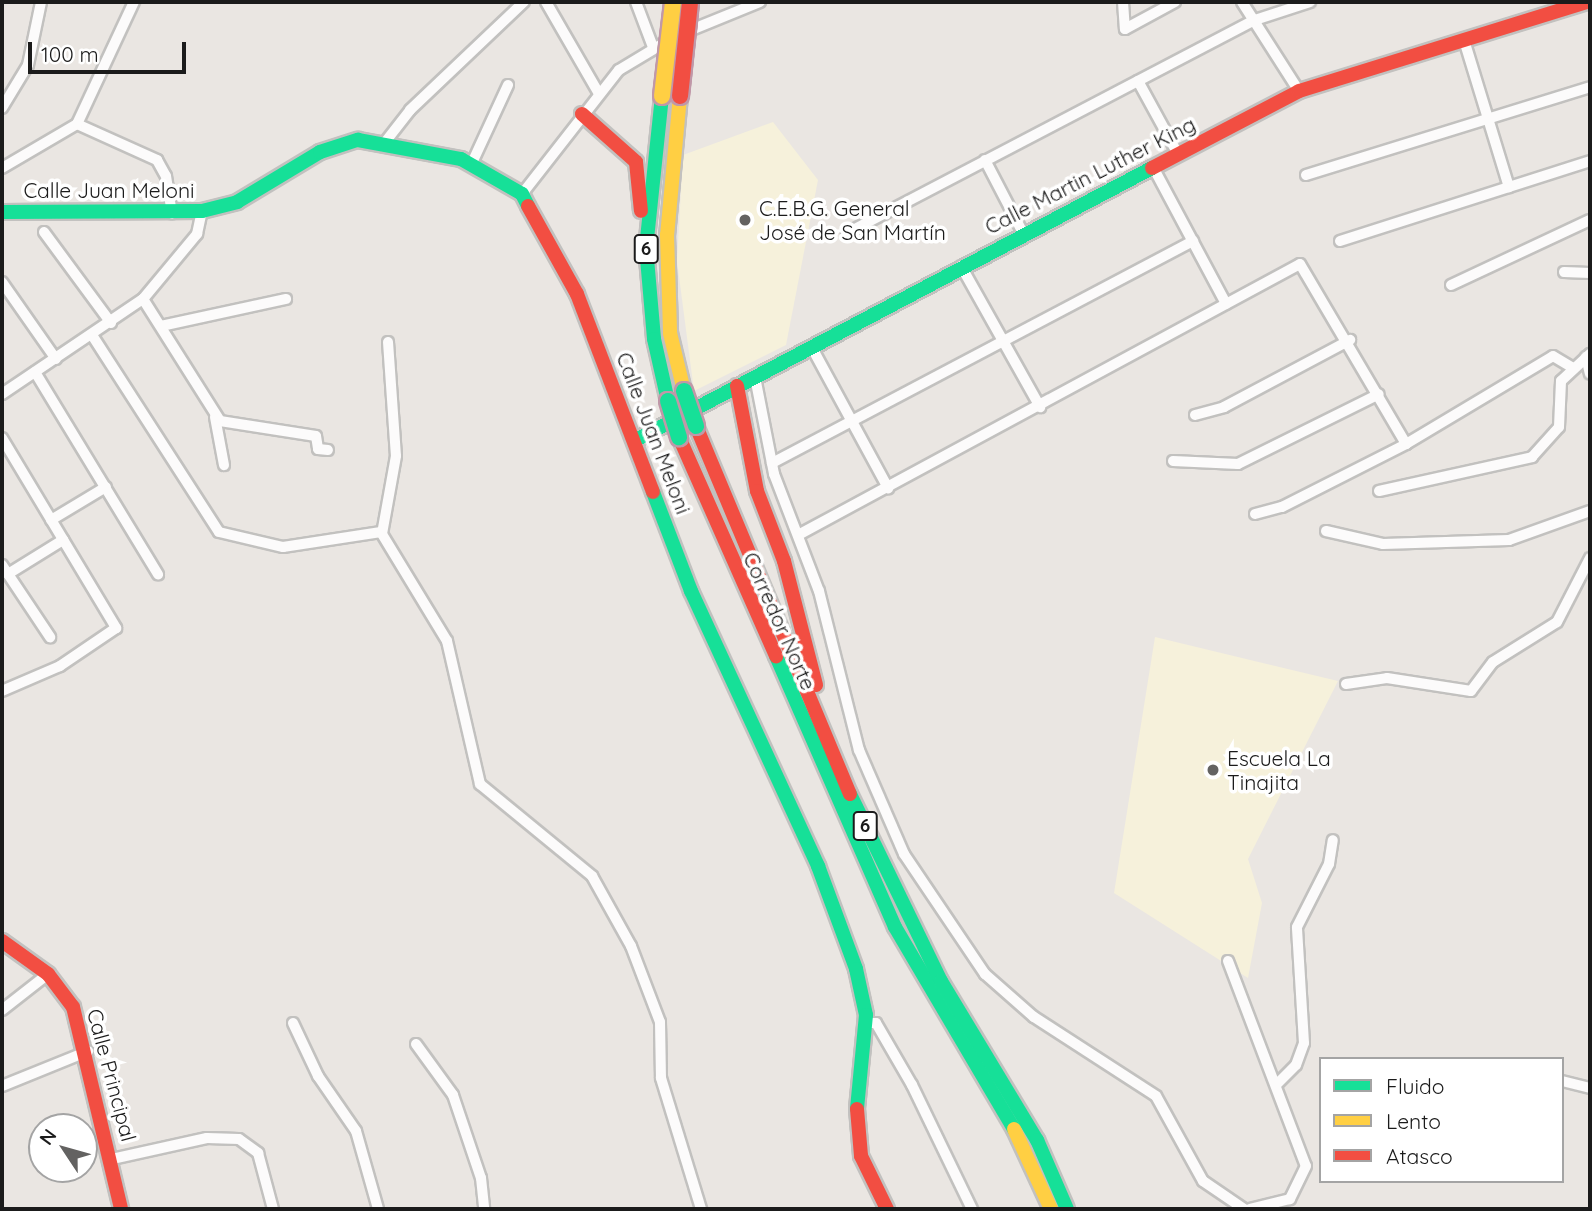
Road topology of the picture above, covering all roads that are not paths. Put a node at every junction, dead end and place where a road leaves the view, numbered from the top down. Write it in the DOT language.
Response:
graph roads {
  1 [pos="41,2"];
  2 [pos="134,2"];
  3 [pos="524,2"];
  4 [pos="546,2"];
  5 [pos="636,2"];
  6 [pos="673,2"];
  7 [pos="690,2"];
  8 [pos="756,2"];
  9 [pos="1123,2"];
  10 [pos="1175,2"];
  11 [pos="1242,2"];
  12 [pos="1310,2"];
  13 [pos="1586,2"];
  14 [pos="1252,21"];
  15 [pos="1464,40"];
  16 [pos="653,47"];
  17 [pos="1138,81"];
  18 [pos="509,85"];
  19 [pos="1590,87"];
  20 [pos="1299,91"];
  21 [pos="598,93"];
  22 [pos="2,107"];
  23 [pos="582,114"];
  24 [pos="1489,117"];
  25 [pos="77,124"];
  26 [pos="386,141"];
  27 [pos="1178,155"];
  28 [pos="985,160"];
  29 [pos="1590,160"];
  30 [pos="472,163"];
  31 [pos="1153,167"];
  32 [pos="2,168"];
  33 [pos="1306,175"];
  34 [pos="1509,187"];
  35 [pos="522,194"];
  36 [pos="202,211"];
  37 [pos="2,212"];
  38 [pos="172,214"];
  39 [pos="1590,220"];
  40 [pos="44,232"];
  41 [pos="846,233"];
  42 [pos="1023,233"];
  43 [pos="1193,241"];
  44 [pos="1339,241"];
  45 [pos="646,247"];
  46 [pos="961,266"];
  47 [pos="1564,272"];
  48 [pos="1590,273"];
  49 [pos="2,282"];
  50 [pos="1451,285"];
  51 [pos="143,299"];
  52 [pos="286,299"];
  53 [pos="1226,304"];
  54 [pos="111,323"];
  55 [pos="161,326"];
  56 [pos="92,335"];
  57 [pos="1350,340"];
  58 [pos="388,342"];
  59 [pos="1003,342"];
  60 [pos="811,346"];
  61 [pos="1588,356"];
  62 [pos="56,359"];
  63 [pos="1571,367"];
  64 [pos="36,372"];
  65 [pos="1590,374"];
  66 [pos="755,376"];
  67 [pos="737,386"];
  68 [pos="2,392"];
  69 [pos="1380,394"];
  70 [pos="1040,407"];
  71 [pos="214,413"];
  72 [pos="1195,415"];
  73 [pos="852,421"];
  74 [pos="2,438"];
  75 [pos="636,440"];
  76 [pos="1406,444"];
  77 [pos="328,450"];
  78 [pos="1173,460"];
  79 [pos="772,463"];
  80 [pos="224,465"];
  81 [pos="106,487"];
  82 [pos="888,488"];
  83 [pos="1379,491"];
  84 [pos="1590,510"];
  85 [pos="1255,514"];
  86 [pos="51,520"];
  87 [pos="381,531"];
  88 [pos="1326,531"];
  89 [pos="800,534"];
  90 [pos="63,540"];
  91 [pos="1590,558"];
  92 [pos="2,565"];
  93 [pos="8,574"];
  94 [pos="158,574"];
  95 [pos="50,637"];
  96 [pos="1346,684"];
  97 [pos="2,691"];
  98 [pos="831,743"];
  99 [pos="1333,840"];
  100 [pos="2,941"];
  101 [pos="1228,961"];
  102 [pos="48,974"];
  103 [pos="2,1010"];
  104 [pos="293,1023"];
  105 [pos="864,1023"];
  106 [pos="416,1044"];
  107 [pos="88,1050"];
  108 [pos="1564,1082"];
  109 [pos="1278,1083"];
  110 [pos="2,1087"];
  111 [pos="1590,1088"];
  112 [pos="112,1159"];
  113 [pos="121,1209"];
  114 [pos="273,1209"];
  115 [pos="378,1209"];
  116 [pos="484,1209"];
  117 [pos="701,1209"];
  118 [pos="887,1209"];
  119 [pos="972,1209"];
  120 [pos="1051,1209"];
  121 [pos="1068,1209"];
  122 [pos="1244,1209"];
  123 [pos="1251,1209"];
  1 -- 22 [label="street"];
  2 -- 25 [label="street"];
  3 -- 26 [label="street"];
  4 -- 21 [label="street"];
  5 -- 16 [label="street"];
  6 -- 45 [label="main road, Corredor Norte / 6, bridge"];
  7 -- 98 [label="main road, Corredor Norte / 6, bridge"];
  8 -- 16 [label="street"];
  9 -- 10 [label="street"];
  11 -- 14 [label="street"];
  12 -- 14 [label="street"];
  13 -- 15 [label="main road, Calle Martin Luther King"];
  14 -- 17 [label="street"];
  14 -- 20 [label="street"];
  15 -- 20 [label="main road, Calle Martin Luther King"];
  15 -- 24 [label="street"];
  16 -- 21 [label="street"];
  17 -- 27 [label="street"];
  17 -- 28 [label="street"];
  18 -- 30 [label="street"];
  19 -- 24 [label="street"];
  20 -- 27 [label="main road, Calle Martin Luther King"];
  21 -- 23 [label="street"];
  23 -- 35 [label="street"];
  23 -- 45 [label="main road"];
  24 -- 33 [label="street"];
  24 -- 34 [label="street"];
  25 -- 32 [label="street"];
  25 -- 38 [label="street"];
  26 -- 30 [label="main road, Calle Juan Meloni"];
  26 -- 36 [label="main road, Calle Juan Meloni"];
  27 -- 31 [label="main road, Calle Martin Luther King"];
  28 -- 41 [label="street"];
  28 -- 42 [label="street"];
  29 -- 34 [label="street"];
  30 -- 35 [label="main road, Calle Juan Meloni"];
  31 -- 42 [label="main road, Calle Martin Luther King"];
  31 -- 43 [label="street"];
  34 -- 44 [label="street"];
  35 -- 75 [label="main road, Calle Juan Meloni"];
  36 -- 38 [label="main road, Calle Juan Meloni"];
  36 -- 51 [label="street"];
  37 -- 38 [label="main road, Calle Juan Meloni"];
  39 -- 50 [label="street"];
  40 -- 54 [label="street"];
  42 -- 46 [label="main road, Calle Martin Luther King"];
  43 -- 53 [label="street"];
  43 -- 59 [label="street"];
  45 -- 120 [label="main road, Corredor Norte / 6, bridge"];
  46 -- 59 [label="street"];
  46 -- 60 [label="main road, Calle Martin Luther King"];
  47 -- 48 [label="street"];
  49 -- 62 [label="street"];
  51 -- 54 [label="street"];
  51 -- 55 [label="street"];
  52 -- 55 [label="street"];
  53 -- 57 [label="street"];
  53 -- 70 [label="street"];
  54 -- 56 [label="street"];
  55 -- 71 [label="street"];
  56 -- 62 [label="street"];
  56 -- 87 [label="street"];
  57 -- 69 [label="street"];
  57 -- 72 [label="street"];
  58 -- 87 [label="street"];
  59 -- 70 [label="street"];
  59 -- 73 [label="street"];
  60 -- 66 [label="main road, Calle Martin Luther King"];
  60 -- 73 [label="street"];
  61 -- 63 [label="street"];
  61 -- 65 [label="street"];
  62 -- 64 [label="street"];
  63 -- 76 [label="street"];
  63 -- 83 [label="street"];
  64 -- 68 [label="street"];
  64 -- 81 [label="street"];
  66 -- 67 [label="main road, Calle Martin Luther King"];
  66 -- 79 [label="street"];
  67 -- 75 [label="main road, Calle Martin Luther King"];
  67 -- 98 [label="main road"];
  69 -- 76 [label="street"];
  69 -- 78 [label="street"];
  70 -- 82 [label="street"];
  71 -- 77 [label="street"];
  71 -- 80 [label="street"];
  73 -- 79 [label="street"];
  73 -- 82 [label="street"];
  74 -- 86 [label="street"];
  75 -- 105 [label="main road, Calle Juan Meloni"];
  76 -- 85 [label="street"];
  79 -- 89 [label="street"];
  81 -- 86 [label="street"];
  81 -- 94 [label="street"];
  82 -- 89 [label="street"];
  84 -- 88 [label="street"];
  86 -- 90 [label="street"];
  87 -- 117 [label="street"];
  89 -- 122 [label="street"];
  90 -- 93 [label="street"];
  90 -- 97 [label="street"];
  91 -- 96 [label="street"];
  92 -- 93 [label="street"];
  93 -- 95 [label="street"];
  98 -- 121 [label="main road, Corredor Norte / 6"];
  99 -- 109 [label="street"];
  100 -- 102 [label="main road, Calle Principal"];
  101 -- 109 [label="street"];
  102 -- 103 [label="street"];
  102 -- 107 [label="main road, Calle Principal"];
  104 -- 115 [label="street"];
  105 -- 118 [label="main road, Calle Juan Meloni"];
  105 -- 119 [label="street"];
  106 -- 116 [label="street"];
  107 -- 110 [label="street"];
  107 -- 112 [label="main road, Calle Principal"];
  108 -- 111 [label="street"];
  109 -- 123 [label="street"];
  112 -- 113 [label="main road, Calle Principal"];
  112 -- 114 [label="street"];
}
